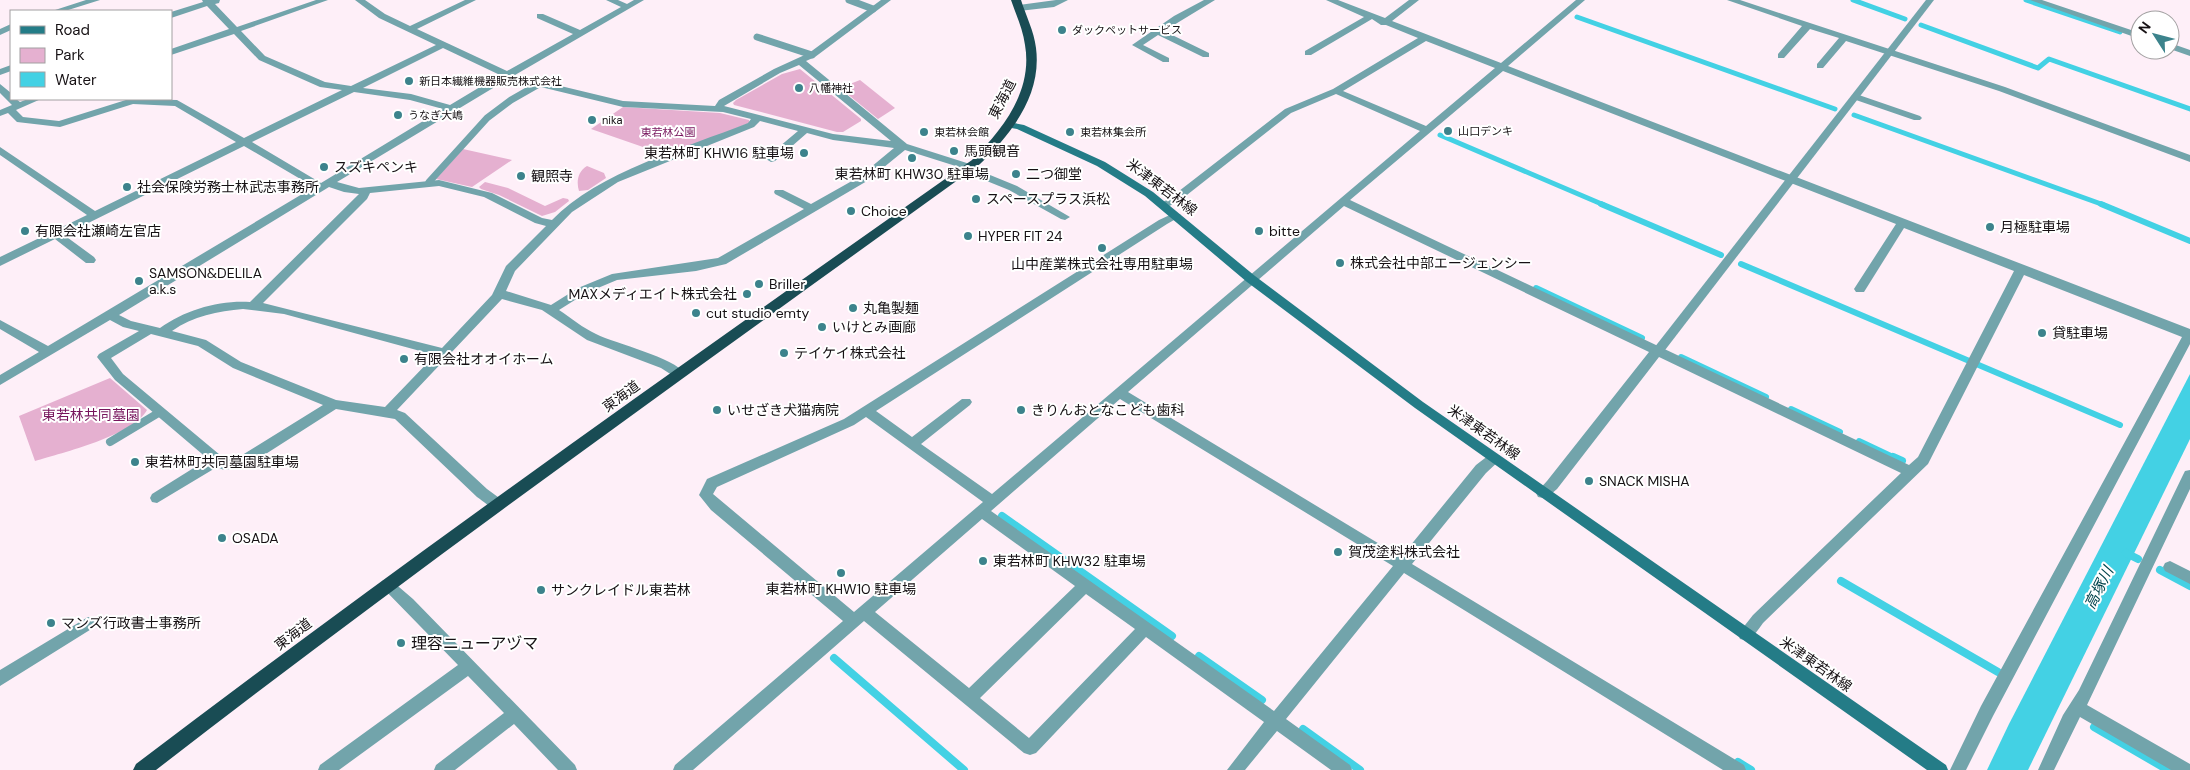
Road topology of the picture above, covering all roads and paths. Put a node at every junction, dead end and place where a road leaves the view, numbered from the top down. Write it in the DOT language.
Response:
graph roads {
  1 [pos="96,0"];
  2 [pos="324,0"];
  3 [pos="359,0"];
  4 [pos="472,0"];
  5 [pos="610,0"];
  6 [pos="640,0"];
  7 [pos="849,0"];
  8 [pos="887,0"];
  9 [pos="1064,0"];
  10 [pos="1211,0"];
  11 [pos="1330,0"];
  12 [pos="1415,0"];
  13 [pos="1581,0"];
  14 [pos="1731,0"];
  15 [pos="1930,0"];
  16 [pos="2034,0"];
  17 [pos="211,1"];
  18 [pos="1017,4"];
  19 [pos="628,7"];
  20 [pos="873,9"];
  21 [pos="60,10"];
  22 [pos="172,16"];
  23 [pos="540,16"];
  24 [pos="1370,17"];
  25 [pos="1384,22"];
  26 [pos="1808,25"];
  27 [pos="410,29"];
  28 [pos="236,30"];
  29 [pos="1157,32"];
  30 [pos="2130,33"];
  31 [pos="581,34"];
  32 [pos="1845,37"];
  33 [pos="757,38"];
  34 [pos="1424,38"];
  35 [pos="442,45"];
  36 [pos="172,52"];
  37 [pos="1890,52"];
  38 [pos="1308,53"];
  39 [pos="1206,55"];
  40 [pos="812,56"];
  41 [pos="1781,56"];
  42 [pos="1166,60"];
  43 [pos="800,61"];
  44 [pos="1820,66"];
  45 [pos="1501,68"];
  46 [pos="507,75"];
  47 [pos="539,84"];
  48 [pos="0,87"];
  49 [pos="354,88"];
  50 [pos="1336,91"];
  51 [pos="1856,97"];
  52 [pos="33,100"];
  53 [pos="9,109"];
  54 [pos="452,109"];
  55 [pos="718,109"];
  56 [pos="758,118"];
  57 [pos="1918,118"];
  58 [pos="1010,125"];
  59 [pos="804,130"];
  60 [pos="1427,130"];
  61 [pos="244,142"];
  62 [pos="903,146"];
  63 [pos="0,150"];
  64 [pos="5,159"];
  65 [pos="771,159"];
  66 [pos="2190,159"];
  67 [pos="968,168"];
  68 [pos="1791,180"];
  69 [pos="429,182"];
  70 [pos="325,185"];
  71 [pos="365,191"];
  72 [pos="779,192"];
  73 [pos="1343,201"];
  74 [pos="1163,205"];
  75 [pos="812,209"];
  76 [pos="94,216"];
  77 [pos="1176,216"];
  78 [pos="1065,217"];
  79 [pos="554,224"];
  80 [pos="1902,224"];
  81 [pos="56,235"];
  82 [pos="90,260"];
  83 [pos="0,262"];
  84 [pos="2021,270"];
  85 [pos="1251,279"];
  86 [pos="1860,289"];
  87 [pos="498,295"];
  88 [pos="254,306"];
  89 [pos="552,310"];
  90 [pos="110,315"];
  91 [pos="0,324"];
  92 [pos="155,331"];
  93 [pos="2190,334"];
  94 [pos="1658,351"];
  95 [pos="48,352"];
  96 [pos="445,353"];
  97 [pos="679,374"];
  98 [pos="0,381"];
  99 [pos="1118,392"];
  100 [pos="966,402"];
  101 [pos="334,404"];
  102 [pos="160,412"];
  103 [pos="388,412"];
  104 [pos="866,412"];
  105 [pos="110,442"];
  106 [pos="912,444"];
  107 [pos="1494,459"];
  108 [pos="218,460"];
  109 [pos="1911,472"];
  110 [pos="2190,475"];
  111 [pos="1543,493"];
  112 [pos="157,498"];
  113 [pos="497,504"];
  114 [pos="987,506"];
  115 [pos="1402,565"];
  116 [pos="2170,567"];
  117 [pos="2190,578"];
  118 [pos="387,585"];
  119 [pos="1085,585"];
  120 [pos="859,616"];
  121 [pos="88,623"];
  122 [pos="1145,628"];
  123 [pos="1745,634"];
  124 [pos="469,666"];
  125 [pos="0,680"];
  126 [pos="969,698"];
  127 [pos="2077,707"];
  128 [pos="515,714"];
  129 [pos="1275,721"];
  130 [pos="142,770"];
  131 [pos="326,770"];
  132 [pos="442,770"];
  133 [pos="569,770"];
  134 [pos="681,770"];
  135 [pos="1235,770"];
  136 [pos="1344,770"];
  137 [pos="1738,770"];
  138 [pos="1940,770"];
  139 [pos="1958,770"];
  140 [pos="2046,770"];
  141 [pos="2186,770"];
  1 -- 21 [label="street"];
  2 -- 28 [label="street"];
  3 -- 27 [label="street"];
  4 -- 27 [label="street"];
  5 -- 19 [label="street"];
  6 -- 19 [label="street"];
  7 -- 20 [label="lane"];
  8 -- 20 [label="street"];
  9 -- 18 [label="street"];
  10 -- 29 [label="street"];
  11 -- 24 [label="street"];
  12 -- 25 [label="street"];
  13 -- 45 [label="street"];
  14 -- 26 [label="street"];
  15 -- 37 [label="street"];
  16 -- 30 [label="street"];
  17 -- 22 [label="street"];
  17 -- 28 [label="street"];
  18 -- 58 [label="highway, 東海道"];
  19 -- 31 [label="street"];
  20 -- 40 [label="street"];
  23 -- 31 [label="street"];
  24 -- 25 [label="street"];
  24 -- 38 [label="street"];
  25 -- 34 [label="street"];
  26 -- 32 [label="street"];
  26 -- 41 [label="street"];
  27 -- 35 [label="street"];
  28 -- 36 [label="street"];
  28 -- 49 [label="street"];
  29 -- 39 [label="street"];
  29 -- 42 [label="street"];
  31 -- 46 [label="street"];
  32 -- 37 [label="street"];
  32 -- 44 [label="street"];
  33 -- 40 [label="lane"];
  34 -- 45 [label="street"];
  34 -- 50 [label="street"];
  35 -- 46 [label="street"];
  35 -- 49 [label="street"];
  37 -- 51 [label="street"];
  37 -- 66 [label="street"];
  40 -- 43 [label="street"];
  43 -- 55 [label="street"];
  43 -- 62 [label="street"];
  45 -- 60 [label="street"];
  45 -- 68 [label="street"];
  46 -- 47 [label="street"];
  46 -- 54 [label="street"];
  47 -- 55 [label="street"];
  47 -- 69 [label="lane"];
  48 -- 53 [label="street"];
  49 -- 54 [label="street"];
  49 -- 61 [label="street"];
  50 -- 60 [label="street"];
  50 -- 74 [label="street"];
  51 -- 57 [label="street"];
  51 -- 68 [label="street"];
  52 -- 53 [label="street"];
  53 -- 61 [label="street"];
  54 -- 70 [label="street"];
  55 -- 56 [label="street"];
  56 -- 59 [label="street"];
  56 -- 79 [label="street"];
  58 -- 67 [label="highway, 東海道"];
  58 -- 74 [label="main road, 米津東若林線"];
  59 -- 62 [label="street"];
  59 -- 65 [label="street"];
  60 -- 73 [label="street"];
  61 -- 70 [label="street"];
  61 -- 76 [label="street"];
  62 -- 67 [label="street"];
  62 -- 75 [label="street"];
  63 -- 64 [label="street"];
  64 -- 76 [label="street"];
  67 -- 78 [label="street"];
  67 -- 97 [label="highway, 東海道"];
  68 -- 80 [label="street"];
  68 -- 94 [label="street"];
  69 -- 71 [label="street"];
  69 -- 79 [label="street"];
  70 -- 71 [label="street"];
  70 -- 90 [label="street"];
  71 -- 88 [label="street"];
  72 -- 75 [label="street"];
  73 -- 85 [label="street"];
  73 -- 94 [label="street"];
  74 -- 77 [label="main road, 米津東若林線"];
  75 -- 89 [label="street"];
  76 -- 81 [label="street"];
  77 -- 85 [label="main road, 米津東若林線"];
  77 -- 104 [label="street"];
  79 -- 87 [label="street"];
  80 -- 84 [label="street"];
  80 -- 86 [label="street"];
  81 -- 82 [label="street"];
  81 -- 83 [label="street"];
  84 -- 93 [label="street"];
  84 -- 109 [label="street"];
  85 -- 99 [label="street"];
  85 -- 107 [label="main road, 米津東若林線"];
  87 -- 89 [label="street"];
  87 -- 96 [label="street"];
  88 -- 92 [label="street"];
  88 -- 96 [label="street"];
  89 -- 97 [label="street"];
  90 -- 92 [label="street"];
  90 -- 95 [label="street"];
  91 -- 95 [label="street"];
  92 -- 101 [label="street"];
  92 -- 102 [label="street"];
  93 -- 139 [label="street"];
  94 -- 109 [label="street"];
  94 -- 111 [label="street"];
  95 -- 98 [label="street"];
  96 -- 103 [label="street"];
  97 -- 113 [label="highway, 東海道"];
  99 -- 114 [label="street"];
  99 -- 115 [label="street"];
  100 -- 106 [label="street"];
  101 -- 103 [label="street"];
  101 -- 108 [label="street"];
  102 -- 105 [label="lane"];
  102 -- 108 [label="street"];
  103 -- 113 [label="street"];
  104 -- 106 [label="street"];
  104 -- 120 [label="street"];
  106 -- 114 [label="street"];
  107 -- 111 [label="main road, 米津東若林線"];
  107 -- 115 [label="street"];
  108 -- 112 [label="street"];
  109 -- 123 [label="street"];
  110 -- 127 [label="street"];
  111 -- 123 [label="main road, 米津東若林線"];
  113 -- 118 [label="highway, 東海道"];
  114 -- 119 [label="street"];
  114 -- 120 [label="street"];
  115 -- 129 [label="street"];
  115 -- 137 [label="street"];
  116 -- 117 [label="street"];
  118 -- 124 [label="street"];
  118 -- 130 [label="highway, 東海道"];
  119 -- 122 [label="street"];
  119 -- 126 [label="street"];
  120 -- 126 [label="street"];
  120 -- 134 [label="street"];
  121 -- 125 [label="street"];
  122 -- 126 [label="street"];
  122 -- 129 [label="street"];
  123 -- 138 [label="main road, 米津東若林線"];
  124 -- 128 [label="street"];
  124 -- 131 [label="street"];
  127 -- 140 [label="street"];
  127 -- 141 [label="street"];
  128 -- 132 [label="street"];
  128 -- 133 [label="street"];
  129 -- 135 [label="street"];
  129 -- 136 [label="street"];
}
